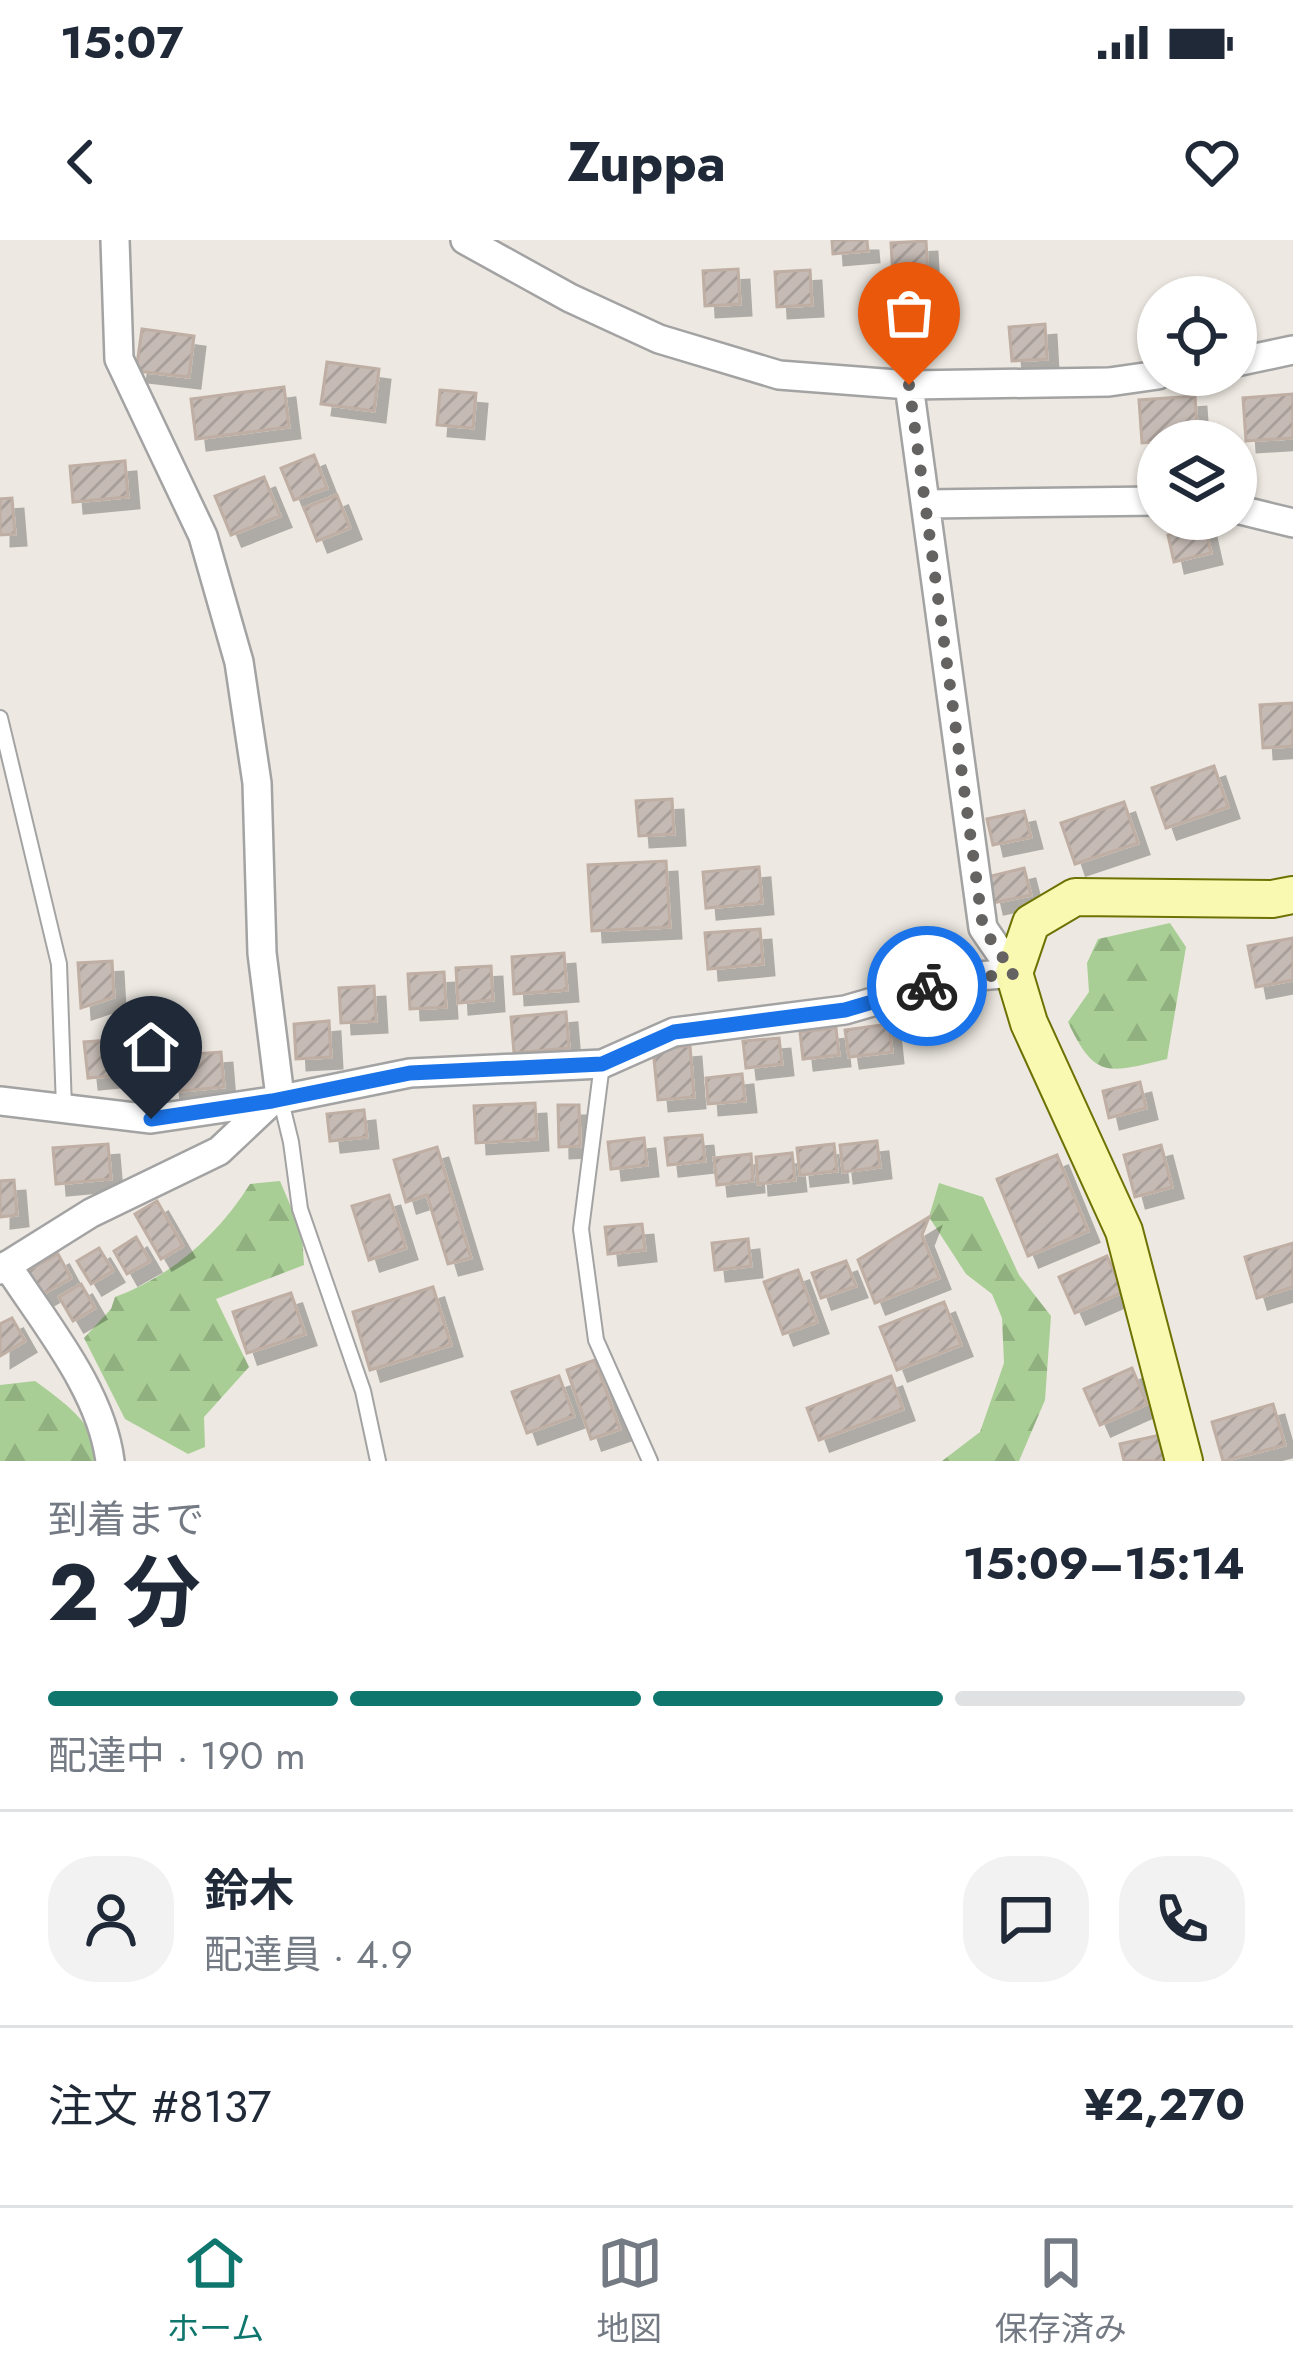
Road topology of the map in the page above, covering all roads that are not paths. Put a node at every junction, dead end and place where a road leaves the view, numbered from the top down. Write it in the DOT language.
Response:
graph roads {
  1 [pos="115,240"];
  2 [pos="465,240"];
  3 [pos="1293,350"];
  4 [pos="1257,358"];
  5 [pos="1137,378"];
  6 [pos="909,385"];
  7 [pos="1137,501"];
  8 [pos="927,504"];
  9 [pos="1257,514"];
  10 [pos="1293,523"];
  11 [pos="0,718"];
  12 [pos="1293,895"];
  13 [pos="1014,974"];
  14 [pos="602,1064"];
  15 [pos="276,1099"];
  16 [pos="0,1101"];
  17 [pos="64,1108"];
  18 [pos="3,1268"];
  19 [pos="110,1461"];
  20 [pos="378,1461"];
  21 [pos="650,1461"];
  22 [pos="1184,1461"];
  1 -- 15 [label="street"];
  2 -- 6 [label="street"];
  3 -- 4 [label="street"];
  5 -- 6 [label="street"];
  6 -- 8 [label="street"];
  7 -- 8 [label="street"];
  8 -- 13 [label="street"];
  9 -- 10 [label="street"];
  11 -- 17 [label="lane"];
  12 -- 13 [label="street"];
  13 -- 14 [label="street"];
  13 -- 22 [label="street"];
  14 -- 15 [label="street"];
  14 -- 21 [label="lane"];
  15 -- 17 [label="street"];
  15 -- 18 [label="street"];
  15 -- 20 [label="lane"];
  16 -- 17 [label="street"];
  18 -- 19 [label="street"];
}
